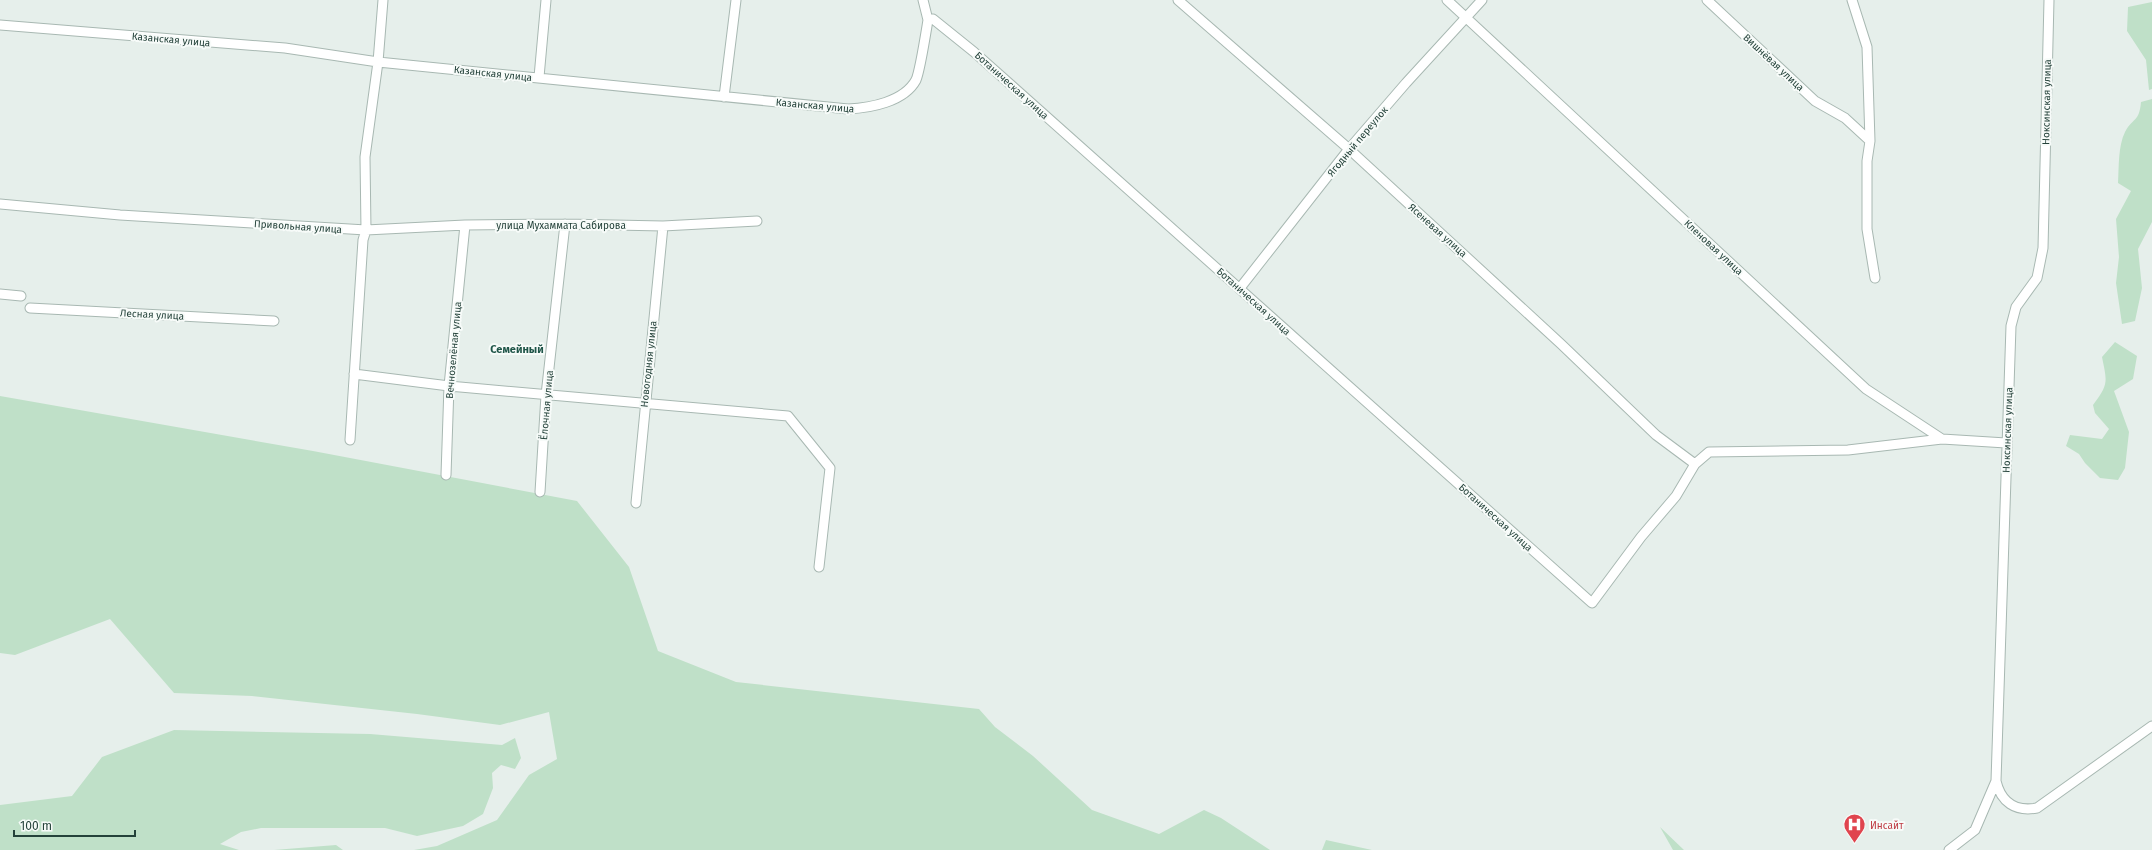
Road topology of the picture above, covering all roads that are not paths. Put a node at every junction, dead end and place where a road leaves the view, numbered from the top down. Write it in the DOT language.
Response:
graph roads {
  1 [pos="383,0"];
  2 [pos="546,0"];
  3 [pos="736,0"];
  4 [pos="922,0"];
  5 [pos="1178,0"];
  6 [pos="1448,0"];
  7 [pos="1482,0"];
  8 [pos="1707,0"];
  9 [pos="1852,0"];
  10 [pos="2049,0"];
  11 [pos="1468,17"];
  12 [pos="928,20"];
  13 [pos="0,25"];
  14 [pos="378,62"];
  15 [pos="539,77"];
  16 [pos="724,97"];
  17 [pos="1870,141"];
  18 [pos="1349,149"];
  19 [pos="0,204"];
  20 [pos="756,221"];
  21 [pos="565,224"];
  22 [pos="465,225"];
  23 [pos="663,226"];
  24 [pos="366,230"];
  25 [pos="1875,278"];
  26 [pos="1240,288"];
  27 [pos="0,294"];
  28 [pos="21,296"];
  29 [pos="30,308"];
  30 [pos="274,320"];
  31 [pos="354,374"];
  32 [pos="450,386"];
  33 [pos="546,395"];
  34 [pos="644,404"];
  35 [pos="1942,439"];
  36 [pos="350,440"];
  37 [pos="2006,443"];
  38 [pos="1695,464"];
  39 [pos="446,474"];
  40 [pos="540,492"];
  41 [pos="636,503"];
  42 [pos="819,567"];
  43 [pos="2151,729"];
  44 [pos="1996,781"];
  45 [pos="1949,850"];
  1 -- 14 [label="street"];
  2 -- 15 [label="street"];
  3 -- 16 [label="street"];
  4 -- 12 [label="street"];
  5 -- 18 [label="street, Ясеневая улица"];
  6 -- 11 [label="street, Кленовая улица"];
  7 -- 11 [label="street, Ягодный переулок"];
  8 -- 17 [label="street, Вишнёвая улица"];
  9 -- 17 [label="street"];
  10 -- 37 [label="street, Ноксинская улица"];
  11 -- 18 [label="street, Ягодный переулок"];
  11 -- 35 [label="street, Кленовая улица"];
  12 -- 16 [label="street, Казанская улица"];
  12 -- 26 [label="street, Ботаническая улица"];
  13 -- 14 [label="street, Казанская улица"];
  14 -- 15 [label="street, Казанская улица"];
  14 -- 24 [label="street"];
  15 -- 16 [label="street, Казанская улица"];
  17 -- 25 [label="street"];
  18 -- 26 [label="street, Ягодный переулок"];
  18 -- 38 [label="street, Ясеневая улица"];
  19 -- 24 [label="street, Привольная улица"];
  20 -- 23 [label="street, улица Мухаммата Сабирова"];
  21 -- 22 [label="street, улица Мухаммата Сабирова"];
  21 -- 23 [label="street, улица Мухаммата Сабирова"];
  21 -- 33 [label="street, Ёлочная улица"];
  22 -- 24 [label="street, улица Мухаммата Сабирова"];
  22 -- 32 [label="street, Вечнозелёная улица"];
  23 -- 34 [label="street, Новогодняя улица"];
  24 -- 31 [label="street"];
  26 -- 38 [label="street, Ботаническая улица"];
  27 -- 28 [label="street"];
  29 -- 30 [label="street, Лесная улица"];
  31 -- 32 [label="street"];
  31 -- 36 [label="street"];
  32 -- 33 [label="street"];
  32 -- 39 [label="street, Вечнозелёная улица"];
  33 -- 34 [label="street"];
  33 -- 40 [label="street, Ёлочная улица"];
  34 -- 41 [label="street, Новогодняя улица"];
  34 -- 42 [label="street"];
  35 -- 37 [label="street, Кленовая улица"];
  35 -- 38 [label="street"];
  37 -- 44 [label="street, Ноксинская улица"];
  43 -- 44 [label="street"];
  44 -- 45 [label="street, Ноксинская улица"];
}
